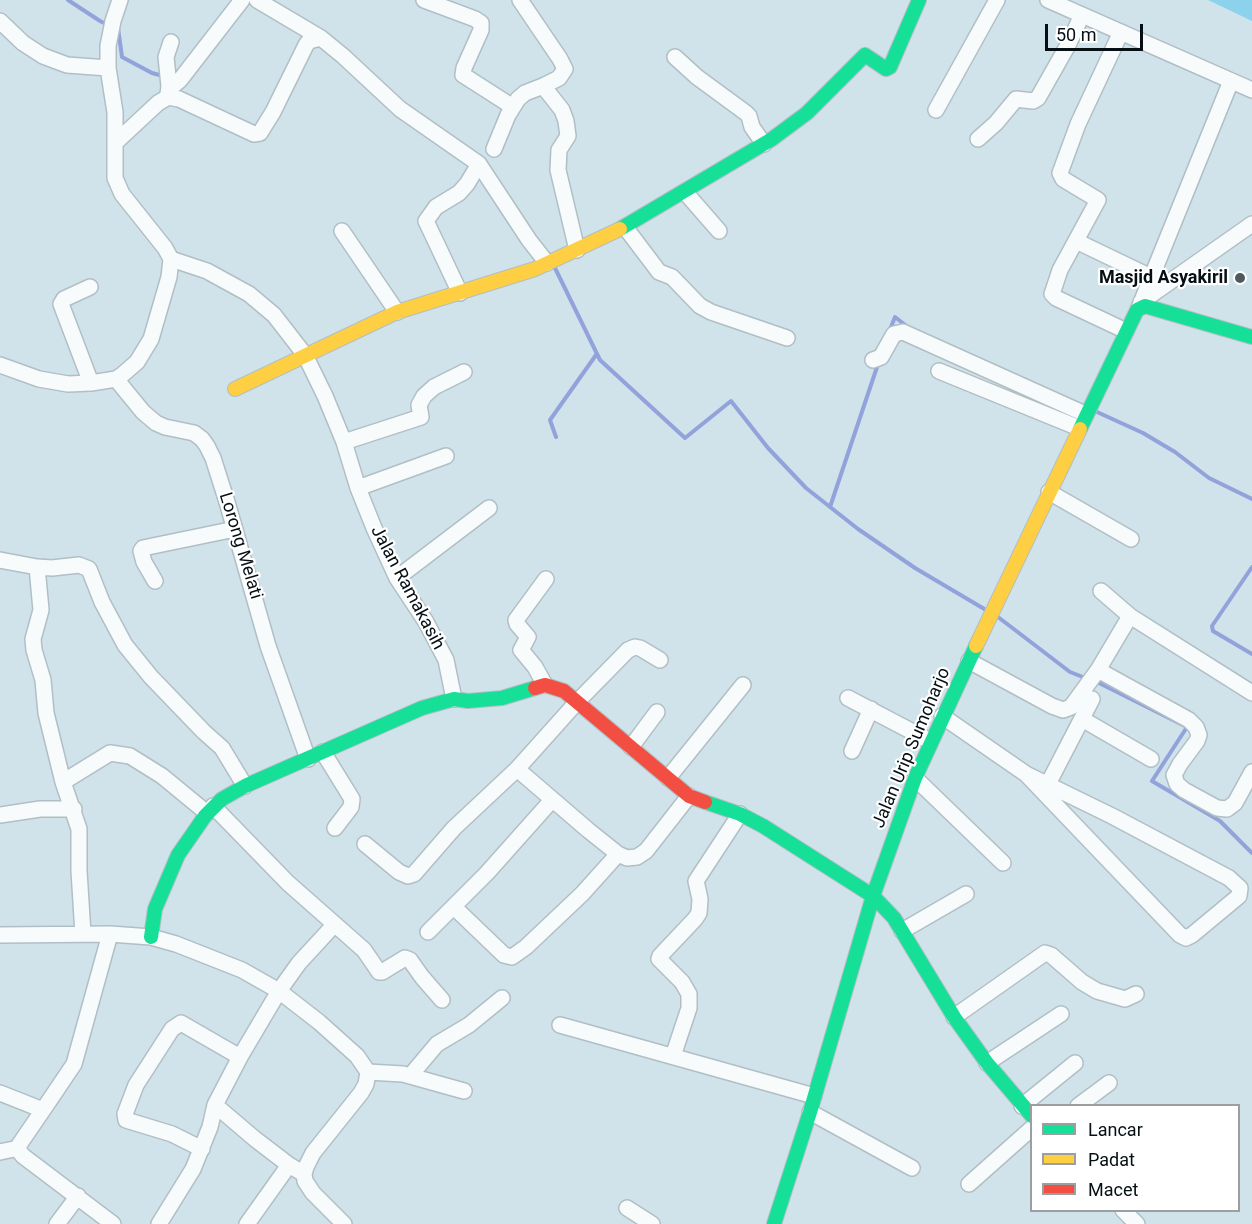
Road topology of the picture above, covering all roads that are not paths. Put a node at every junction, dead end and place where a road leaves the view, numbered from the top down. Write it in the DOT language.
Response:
graph roads {
  1 [pos="120,0"];
  2 [pos="257,0"];
  3 [pos="424,0"];
  4 [pos="520,0"];
  5 [pos="919,0"];
  6 [pos="997,0"];
  7 [pos="1048,0"];
  8 [pos="242,2"];
  9 [pos="1078,9"];
  10 [pos="0,21"];
  11 [pos="1121,32"];
  12 [pos="316,39"];
  13 [pos="171,42"];
  14 [pos="675,57"];
  15 [pos="108,68"];
  16 [pos="1231,81"];
  17 [pos="169,85"];
  18 [pos="543,86"];
  19 [pos="1252,90"];
  20 [pos="513,107"];
  21 [pos="936,110"];
  22 [pos="978,139"];
  23 [pos="115,143"];
  24 [pos="764,144"];
  25 [pos="494,149"];
  26 [pos="477,169"];
  27 [pos="685,192"];
  28 [pos="1252,224"];
  29 [pos="625,227"];
  30 [pos="342,231"];
  31 [pos="719,231"];
  32 [pos="1076,241"];
  33 [pos="577,250"];
  34 [pos="171,259"];
  35 [pos="542,266"];
  36 [pos="1151,277"];
  37 [pos="90,287"];
  38 [pos="460,293"];
  39 [pos="1140,304"];
  40 [pos="397,312"];
  41 [pos="1126,331"];
  42 [pos="1252,337"];
  43 [pos="787,338"];
  44 [pos="305,355"];
  45 [pos="873,360"];
  46 [pos="0,365"];
  47 [pos="939,371"];
  48 [pos="464,372"];
  49 [pos="116,379"];
  50 [pos="91,383"];
  51 [pos="236,389"];
  52 [pos="1086,414"];
  53 [pos="344,442"];
  54 [pos="446,456"];
  55 [pos="358,488"];
  56 [pos="1049,492"];
  57 [pos="489,508"];
  58 [pos="235,529"];
  59 [pos="1131,539"];
  60 [pos="0,560"];
  61 [pos="37,567"];
  62 [pos="398,578"];
  63 [pos="546,579"];
  64 [pos="154,581"];
  65 [pos="1101,591"];
  66 [pos="1130,616"];
  67 [pos="660,660"];
  68 [pos="969,661"];
  69 [pos="1096,673"];
  70 [pos="743,685"];
  71 [pos="545,686"];
  72 [pos="1252,693"];
  73 [pos="1088,694"];
  74 [pos="848,698"];
  75 [pos="454,699"];
  76 [pos="577,702"];
  77 [pos="871,710"];
  78 [pos="657,712"];
  79 [pos="942,716"];
  80 [pos="1082,719"];
  81 [pos="930,741"];
  82 [pos="631,747"];
  83 [pos="852,751"];
  84 [pos="323,752"];
  85 [pos="308,759"];
  86 [pos="1151,759"];
  87 [pos="517,769"];
  88 [pos="1252,772"];
  89 [pos="1026,774"];
  90 [pos="668,778"];
  91 [pos="915,778"];
  92 [pos="63,782"];
  93 [pos="1048,784"];
  94 [pos="245,786"];
  95 [pos="689,796"];
  96 [pos="552,800"];
  97 [pos="74,809"];
  98 [pos="210,810"];
  99 [pos="740,814"];
  100 [pos="0,815"];
  101 [pos="335,828"];
  102 [pos="365,844"];
  103 [pos="618,854"];
  104 [pos="1003,863"];
  105 [pos="966,894"];
  106 [pos="873,896"];
  107 [pos="454,908"];
  108 [pos="334,925"];
  109 [pos="902,931"];
  110 [pos="428,932"];
  111 [pos="83,934"];
  112 [pos="110,934"];
  113 [pos="0,935"];
  114 [pos="151,937"];
  115 [pos="279,991"];
  116 [pos="1136,994"];
  117 [pos="502,998"];
  118 [pos="442,1000"];
  119 [pos="1061,1014"];
  120 [pos="954,1017"];
  121 [pos="560,1026"];
  122 [pos="673,1056"];
  123 [pos="240,1058"];
  124 [pos="987,1063"];
  125 [pos="1075,1063"];
  126 [pos="368,1072"];
  127 [pos="410,1076"];
  128 [pos="1109,1083"];
  129 [pos="464,1091"];
  130 [pos="0,1093"];
  131 [pos="814,1096"];
  132 [pos="1034,1104"];
  133 [pos="1081,1104"];
  134 [pos="215,1105"];
  135 [pos="43,1110"];
  136 [pos="1027,1111"];
  137 [pos="810,1112"];
  138 [pos="1030,1130"];
  139 [pos="19,1148"];
  140 [pos="202,1149"];
  141 [pos="0,1152"];
  142 [pos="289,1165"];
  143 [pos="912,1168"];
  144 [pos="304,1174"];
  145 [pos="969,1184"];
  146 [pos="78,1196"];
  147 [pos="627,1208"];
  148 [pos="1126,1212"];
  149 [pos="57,1224"];
  150 [pos="113,1224"];
  151 [pos="159,1224"];
  152 [pos="247,1224"];
  153 [pos="344,1224"];
  154 [pos="652,1224"];
  155 [pos="774,1224"];
  156 [pos="1137,1224"];
  1 -- 15 [label="street"];
  2 -- 12 [label="street"];
  3 -- 20 [label="street"];
  4 -- 18 [label="street"];
  5 -- 24 [label="street"];
  6 -- 21 [label="street"];
  7 -- 9 [label="street"];
  8 -- 17 [label="street"];
  9 -- 11 [label="street"];
  9 -- 22 [label="street"];
  10 -- 15 [label="street"];
  11 -- 16 [label="street"];
  11 -- 32 [label="street"];
  12 -- 17 [label="street"];
  12 -- 26 [label="street"];
  13 -- 17 [label="street"];
  14 -- 24 [label="street"];
  15 -- 23 [label="street"];
  16 -- 19 [label="street"];
  16 -- 36 [label="street"];
  17 -- 23 [label="street"];
  18 -- 20 [label="street"];
  18 -- 33 [label="street"];
  20 -- 25 [label="street"];
  23 -- 34 [label="street"];
  24 -- 27 [label="street"];
  26 -- 35 [label="street"];
  26 -- 38 [label="street"];
  27 -- 29 [label="street"];
  27 -- 31 [label="street"];
  28 -- 39 [label="street"];
  29 -- 33 [label="street"];
  29 -- 43 [label="street"];
  30 -- 40 [label="street"];
  32 -- 36 [label="street"];
  32 -- 41 [label="street"];
  33 -- 35 [label="street"];
  34 -- 44 [label="street, Jalan Ramakasih"];
  34 -- 49 [label="street"];
  35 -- 38 [label="street"];
  36 -- 39 [label="street"];
  37 -- 50 [label="street"];
  38 -- 40 [label="street"];
  39 -- 41 [label="street, Jalan Urip Sumoharjo"];
  39 -- 42 [label="street"];
  40 -- 44 [label="street"];
  41 -- 52 [label="street, Jalan Urip Sumoharjo"];
  44 -- 51 [label="street"];
  44 -- 53 [label="street, Jalan Ramakasih"];
  45 -- 52 [label="street"];
  46 -- 50 [label="street"];
  47 -- 52 [label="street"];
  48 -- 53 [label="street"];
  49 -- 50 [label="street"];
  49 -- 58 [label="street, Lorong Melati"];
  52 -- 56 [label="street, Jalan Urip Sumoharjo"];
  53 -- 55 [label="street, Jalan Ramakasih"];
  54 -- 55 [label="street"];
  55 -- 62 [label="street, Jalan Ramakasih"];
  56 -- 59 [label="street"];
  56 -- 68 [label="street, Jalan Urip Sumoharjo"];
  57 -- 62 [label="street"];
  58 -- 64 [label="street"];
  58 -- 85 [label="street, Lorong Melati"];
  60 -- 61 [label="street"];
  61 -- 92 [label="street"];
  61 -- 94 [label="street"];
  62 -- 75 [label="street, Jalan Ramakasih"];
  63 -- 71 [label="street"];
  65 -- 66 [label="street"];
  66 -- 69 [label="street"];
  66 -- 72 [label="street"];
  67 -- 76 [label="street"];
  68 -- 73 [label="street"];
  68 -- 79 [label="street, Jalan Urip Sumoharjo"];
  69 -- 73 [label="street"];
  69 -- 88 [label="street"];
  70 -- 90 [label="street"];
  71 -- 75 [label="street"];
  71 -- 76 [label="street"];
  73 -- 80 [label="street"];
  74 -- 77 [label="street"];
  75 -- 84 [label="street"];
  76 -- 82 [label="street"];
  76 -- 87 [label="street"];
  77 -- 81 [label="street"];
  77 -- 83 [label="street"];
  78 -- 82 [label="street"];
  79 -- 81 [label="street, Jalan Urip Sumoharjo"];
  79 -- 89 [label="street"];
  80 -- 86 [label="street"];
  80 -- 93 [label="street"];
  81 -- 91 [label="street, Jalan Urip Sumoharjo"];
  82 -- 90 [label="street"];
  84 -- 85 [label="street"];
  84 -- 101 [label="street"];
  85 -- 94 [label="street"];
  87 -- 96 [label="street"];
  87 -- 102 [label="street"];
  89 -- 93 [label="street"];
  89 -- 93 [label="street"];
  90 -- 95 [label="street"];
  91 -- 104 [label="street"];
  91 -- 106 [label="street, Jalan Urip Sumoharjo"];
  92 -- 97 [label="street"];
  92 -- 98 [label="street"];
  94 -- 98 [label="street"];
  95 -- 99 [label="street"];
  95 -- 103 [label="street"];
  96 -- 103 [label="street"];
  96 -- 107 [label="street"];
  97 -- 100 [label="street"];
  97 -- 111 [label="street"];
  98 -- 108 [label="street"];
  98 -- 114 [label="street"];
  99 -- 106 [label="street"];
  99 -- 122 [label="street"];
  103 -- 107 [label="street"];
  105 -- 109 [label="street"];
  106 -- 109 [label="street"];
  106 -- 131 [label="street, Jalan Urip Sumoharjo"];
  107 -- 110 [label="street"];
  108 -- 115 [label="street"];
  108 -- 118 [label="street"];
  109 -- 120 [label="street"];
  111 -- 112 [label="street"];
  111 -- 113 [label="street"];
  112 -- 114 [label="street"];
  112 -- 135 [label="street"];
  114 -- 115 [label="street"];
  115 -- 123 [label="street"];
  115 -- 126 [label="street"];
  116 -- 120 [label="street"];
  117 -- 127 [label="street"];
  119 -- 124 [label="street"];
  120 -- 124 [label="street"];
  121 -- 122 [label="street"];
  122 -- 131 [label="street"];
  123 -- 134 [label="street"];
  123 -- 140 [label="street"];
  124 -- 136 [label="street"];
  125 -- 132 [label="street"];
  126 -- 127 [label="street"];
  126 -- 144 [label="street"];
  127 -- 129 [label="street"];
  128 -- 133 [label="street"];
  130 -- 135 [label="street"];
  131 -- 137 [label="street, Jalan Urip Sumoharjo"];
  134 -- 140 [label="street"];
  134 -- 142 [label="street"];
  135 -- 139 [label="street"];
  137 -- 143 [label="street"];
  137 -- 155 [label="street, Jalan Urip Sumoharjo"];
  138 -- 145 [label="street"];
  139 -- 141 [label="street"];
  139 -- 146 [label="street"];
  140 -- 151 [label="street"];
  142 -- 144 [label="street"];
  142 -- 152 [label="street"];
  144 -- 153 [label="street"];
  146 -- 149 [label="street"];
  146 -- 150 [label="street"];
  147 -- 154 [label="street"];
  148 -- 156 [label="street"];
}
